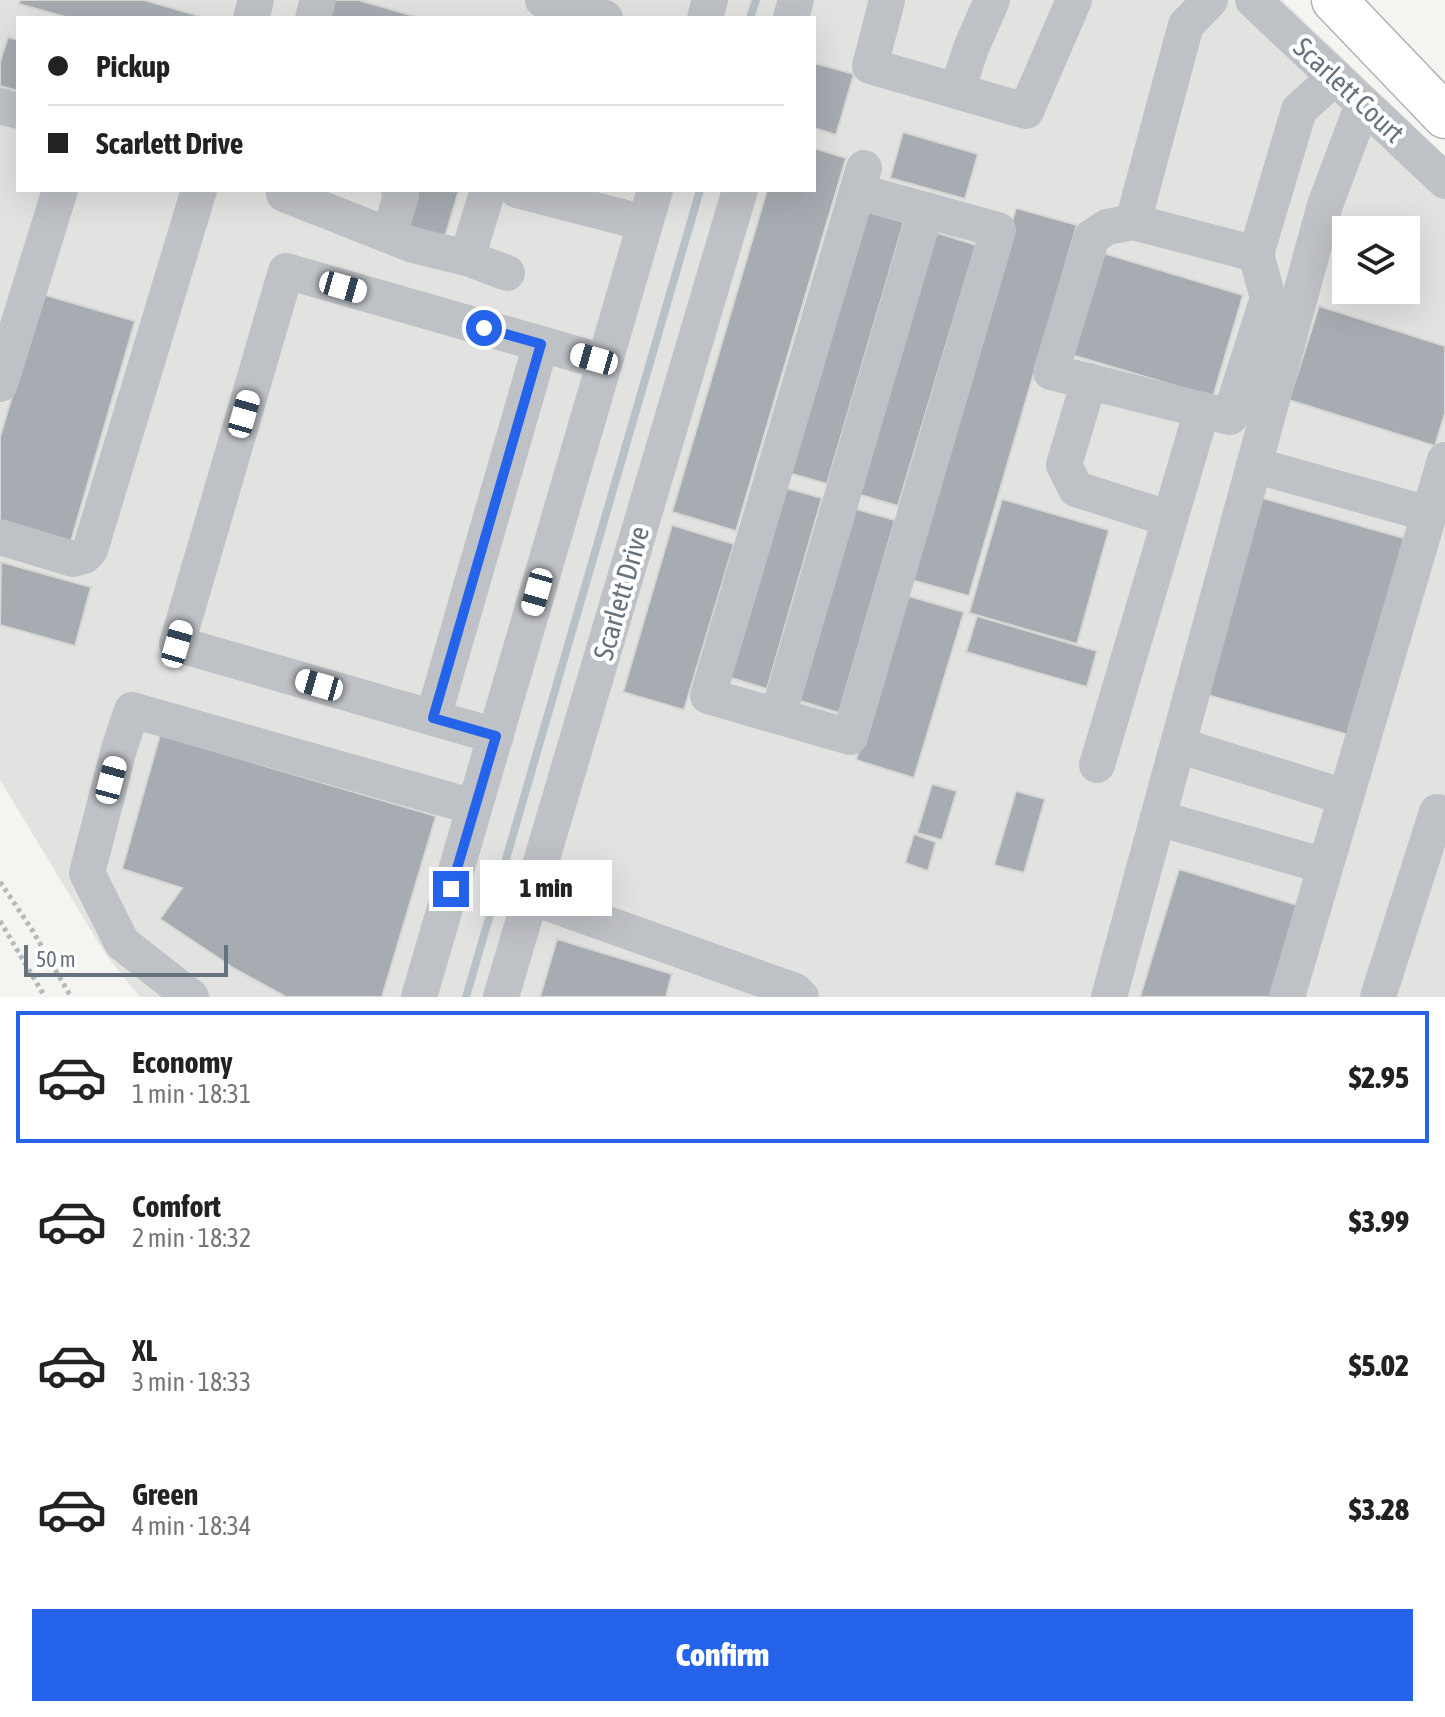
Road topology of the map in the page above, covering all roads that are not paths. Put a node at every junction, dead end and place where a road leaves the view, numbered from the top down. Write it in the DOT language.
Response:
graph roads {
  1 [pos="543,0"];
  2 [pos="887,0"];
  3 [pos="992,0"];
  4 [pos="1074,0"];
  5 [pos="1210,0"];
  6 [pos="1253,0"];
  7 [pos="1334,0"];
  8 [pos="598,16"];
  9 [pos="1335,77"];
  10 [pos="957,91"];
  11 [pos="1363,104"];
  12 [pos="1445,116"];
  13 [pos="1445,181"];
  14 [pos="59,192"];
  15 [pos="198,192"];
  16 [pos="284,192"];
  17 [pos="400,192"];
  18 [pos="487,192"];
  19 [pos="533,192"];
  20 [pos="739,192"];
  21 [pos="604,201"];
  22 [pos="650,206"];
  23 [pos="926,210"];
  24 [pos="1133,222"];
  25 [pos="389,235"];
  26 [pos="1256,254"];
  27 [pos="467,258"];
  28 [pos="507,273"];
  29 [pos="541,344"];
  30 [pos="604,362"];
  31 [pos="1089,381"];
  32 [pos="0,384"];
  33 [pos="1202,410"];
  34 [pos="1445,460"];
  35 [pos="1254,465"];
  36 [pos="1429,514"];
  37 [pos="1170,519"];
  38 [pos="0,537"];
  39 [pos="778,716"];
  40 [pos="433,718"];
  41 [pos="496,736"];
  42 [pos="1178,745"];
  43 [pos="1097,765"];
  44 [pos="1345,797"];
  45 [pos="1442,804"];
  46 [pos="474,807"];
  47 [pos="1158,818"];
  48 [pos="1325,866"];
  49 [pos="531,897"];
  50 [pos="191,997"];
  51 [pos="419,997"];
  52 [pos="501,997"];
  53 [pos="801,997"];
  54 [pos="1109,997"];
  55 [pos="1287,997"];
  56 [pos="1378,997"];
  1 -- 8 [label="street"];
  2 -- 10 [label="street"];
  3 -- 10 [label="street"];
  4 -- 10 [label="street"];
  5 -- 24 [label="street"];
  6 -- 9 [label="street, Scarlett Court"];
  7 -- 12 [label="highway"];
  9 -- 11 [label="street, Scarlett Court"];
  9 -- 26 [label="street"];
  11 -- 13 [label="street, Scarlett Court"];
  11 -- 35 [label="street"];
  14 -- 32 [label="street"];
  15 -- 38 [label="street"];
  16 -- 25 [label="street"];
  17 -- 25 [label="street"];
  18 -- 27 [label="street"];
  19 -- 21 [label="street"];
  20 -- 49 [label="street, Scarlett Drive"];
  21 -- 22 [label="street"];
  22 -- 30 [label="street"];
  23 -- 39 [label="street"];
  23 -- 39 [label="street"];
  23 -- 39 [label="street"];
  24 -- 26 [label="street"];
  24 -- 31 [label="street"];
  25 -- 27 [label="street"];
  26 -- 33 [label="street"];
  27 -- 28 [label="street"];
  29 -- 30 [label="street"];
  29 -- 40 [label="street"];
  29 -- 40 [label="street"];
  30 -- 41 [label="street"];
  31 -- 33 [label="street"];
  31 -- 37 [label="street"];
  33 -- 37 [label="street"];
  34 -- 36 [label="street"];
  35 -- 36 [label="street"];
  35 -- 42 [label="street"];
  36 -- 44 [label="street"];
  37 -- 43 [label="street"];
  40 -- 41 [label="street"];
  41 -- 46 [label="street"];
  42 -- 44 [label="street"];
  42 -- 47 [label="street"];
  44 -- 48 [label="street"];
  45 -- 56 [label="street"];
  46 -- 50 [label="street"];
  46 -- 51 [label="street"];
  47 -- 48 [label="street"];
  47 -- 54 [label="street"];
  48 -- 55 [label="street"];
  49 -- 52 [label="street, Scarlett Drive"];
  49 -- 53 [label="street"];
}
